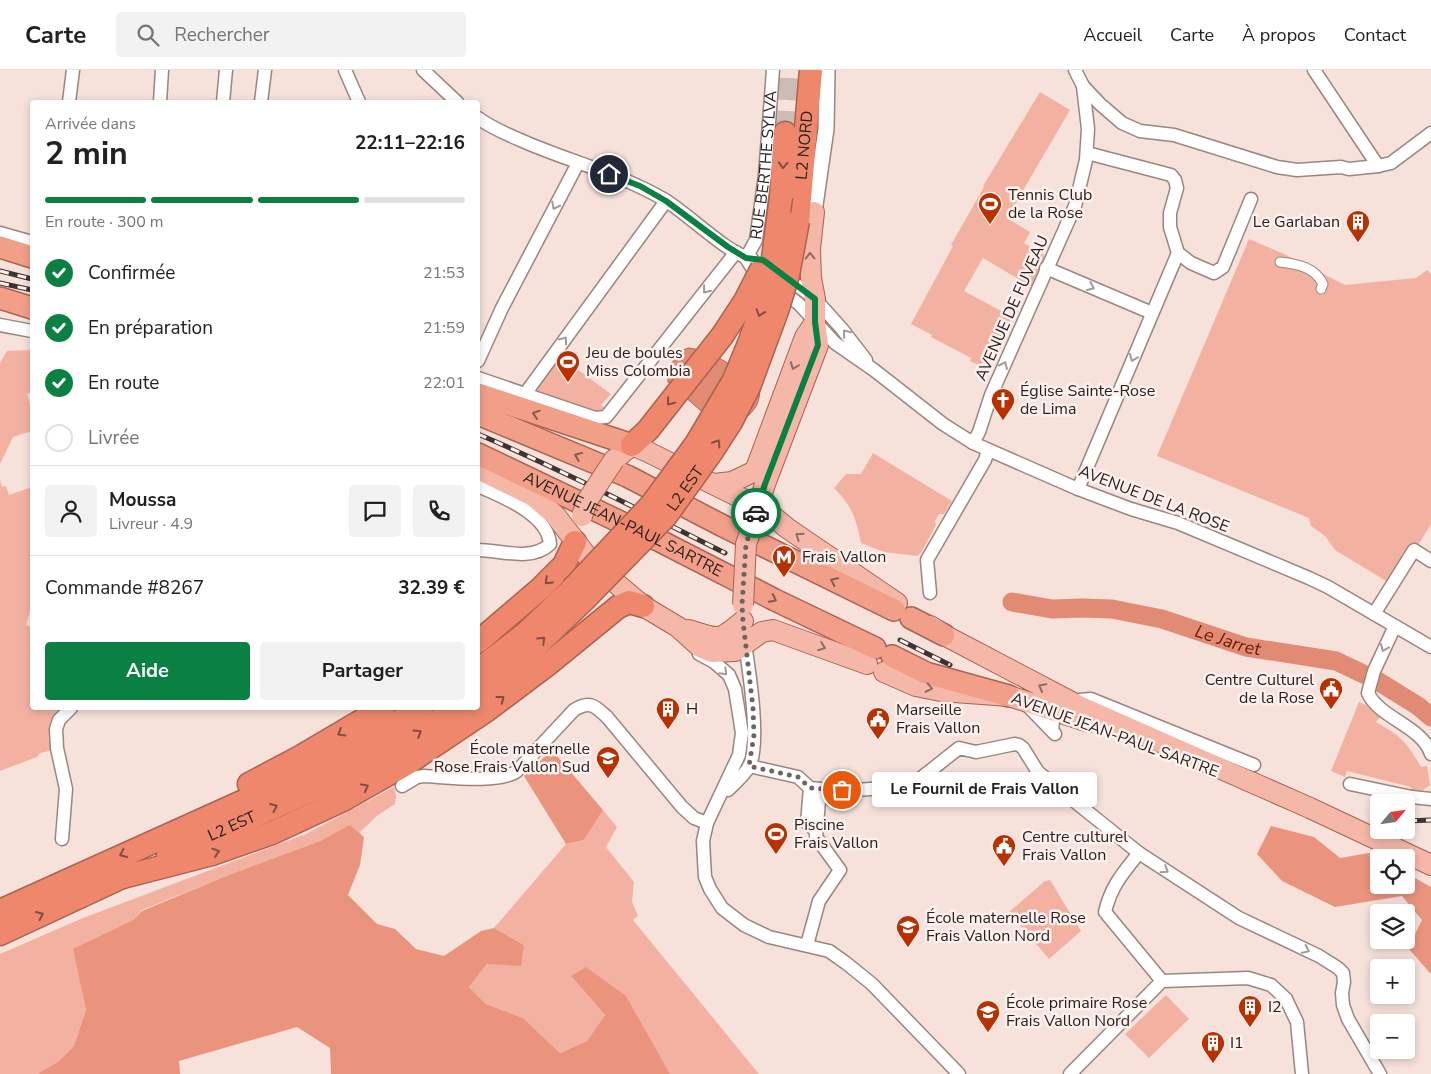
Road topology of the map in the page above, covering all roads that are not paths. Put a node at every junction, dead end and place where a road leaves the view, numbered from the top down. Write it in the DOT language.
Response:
graph roads {
  1 [pos="73,70"];
  2 [pos="162,70"];
  3 [pos="226,70"];
  4 [pos="265,70"];
  5 [pos="345,70"];
  6 [pos="423,70"];
  7 [pos="773,70"];
  8 [pos="810,70"];
  9 [pos="818,70"];
  10 [pos="826,70"];
  11 [pos="1075,70"];
  12 [pos="1314,70"];
  13 [pos="1083,86"];
  14 [pos="68,100"];
  15 [pos="160,100"];
  16 [pos="223,100"];
  17 [pos="261,100"];
  18 [pos="358,100"];
  19 [pos="455,100"];
  20 [pos="480,119"];
  21 [pos="785,133"];
  22 [pos="1431,134"];
  23 [pos="1087,153"];
  24 [pos="578,163"];
  25 [pos="1378,166"];
  26 [pos="781,197"];
  27 [pos="1251,199"];
  28 [pos="666,201"];
  29 [pos="806,217"];
  30 [pos="0,233"];
  31 [pos="30,241"];
  32 [pos="0,247"];
  33 [pos="1178,252"];
  34 [pos="30,255"];
  35 [pos="741,255"];
  36 [pos="0,256"];
  37 [pos="1280,262"];
  38 [pos="30,264"];
  39 [pos="1046,268"];
  40 [pos="1322,289"];
  41 [pos="0,297"];
  42 [pos="815,299"];
  43 [pos="30,304"];
  44 [pos="30,307"];
  45 [pos="1152,313"];
  46 [pos="815,322"];
  47 [pos="0,325"];
  48 [pos="30,332"];
  49 [pos="480,357"];
  50 [pos="874,370"];
  51 [pos="480,379"];
  52 [pos="525,394"];
  53 [pos="480,395"];
  54 [pos="480,415"];
  55 [pos="973,443"];
  56 [pos="632,445"];
  57 [pos="988,450"];
  58 [pos="480,455"];
  59 [pos="480,469"];
  60 [pos="714,484"];
  61 [pos="480,487"];
  62 [pos="1078,489"];
  63 [pos="750,512"];
  64 [pos="575,542"];
  65 [pos="480,550"];
  66 [pos="1431,561"];
  67 [pos="930,593"];
  68 [pos="578,594"];
  69 [pos="643,606"];
  70 [pos="904,611"];
  71 [pos="743,613"];
  72 [pos="1374,614"];
  73 [pos="1395,626"];
  74 [pos="678,627"];
  75 [pos="944,635"];
  76 [pos="480,640"];
  77 [pos="745,644"];
  78 [pos="1431,647"];
  79 [pos="879,660"];
  80 [pos="480,668"];
  81 [pos="480,691"];
  82 [pos="1016,698"];
  83 [pos="69,710"];
  84 [pos="380,710"];
  85 [pos="419,710"];
  86 [pos="455,710"];
  87 [pos="1058,719"];
  88 [pos="1431,754"];
  89 [pos="1254,765"];
  90 [pos="749,766"];
  91 [pos="1350,784"];
  92 [pos="402,786"];
  93 [pos="815,788"];
  94 [pos="1431,798"];
  95 [pos="720,800"];
  96 [pos="707,823"];
  97 [pos="167,834"];
  98 [pos="62,839"];
  99 [pos="1139,853"];
  100 [pos="1431,865"];
  101 [pos="119,878"];
  102 [pos="0,910"];
  103 [pos="0,934"];
  104 [pos="807,945"];
  105 [pos="1162,981"];
  106 [pos="959,1074"];
  107 [pos="1070,1074"];
  108 [pos="1302,1074"];
  109 [pos="1380,1074"];
  1 -- 14 [label="street"];
  2 -- 15 [label="street"];
  3 -- 16 [label="street"];
  4 -- 17 [label="street"];
  5 -- 18 [label="street"];
  6 -- 19 [label="street"];
  7 -- 35 [label="street, RUE BERTHE SYLVA"];
  8 -- 29 [label="highway, L2 NORD"];
  9 -- 29 [label="highway"];
  10 -- 29 [label="street"];
  11 -- 13 [label="street, AVENUE DE FUVEAU"];
  12 -- 25 [label="street"];
  13 -- 23 [label="street, AVENUE DE FUVEAU"];
  13 -- 25 [label="street"];
  20 -- 24 [label="street"];
  21 -- 26 [label="highway, L2 NORD, one-way"];
  22 -- 25 [label="street"];
  23 -- 33 [label="street"];
  23 -- 39 [label="street, AVENUE DE FUVEAU"];
  24 -- 28 [label="street"];
  24 -- 49 [label="street, one-way"];
  26 -- 56 [label="highway, one-way, bridge"];
  26 -- 68 [label="highway, L2 EST, one-way, bridge"];
  27 -- 33 [label="street"];
  28 -- 35 [label="street"];
  52 -- 28 [label="street, one-way"];
  42 -- 29 [label="main road, one-way"];
  68 -- 29 [label="highway, L2 EST, one-way, bridge"];
  30 -- 31 [label="street"];
  32 -- 34 [label="highway"];
  33 -- 45 [label="street"];
  35 -- 42 [label="street, AVENUE DE LA ROSE"];
  35 -- 46 [label="street, AVENUE DE LA ROSE"];
  35 -- 52 [label="street, RUE BERTHE SYLVA, one-way"];
  36 -- 38 [label="highway"];
  37 -- 40 [label="street"];
  39 -- 45 [label="street, one-way"];
  55 -- 39 [label="street, AVENUE DE FUVEAU, one-way"];
  41 -- 43 [label="highway"];
  41 -- 44 [label="highway"];
  42 -- 46 [label="main road"];
  50 -- 42 [label="street, AVENUE DE LA ROSE, one-way"];
  45 -- 62 [label="street, one-way"];
  46 -- 50 [label="street, AVENUE DE LA ROSE"];
  46 -- 60 [label="main road, one-way"];
  46 -- 63 [label="main road"];
  47 -- 48 [label="street"];
  50 -- 55 [label="street, AVENUE DE LA ROSE"];
  51 -- 52 [label="street"];
  56 -- 53 [label="highway, one-way"];
  70 -- 54 [label="highway, AVENUE JEAN-PAUL SARTRE, one-way"];
  55 -- 57 [label="street, AVENUE DE LA ROSE"];
  56 -- 60 [label="main road"];
  56 -- 64 [label="main road, bridge"];
  57 -- 62 [label="street, AVENUE DE LA ROSE"];
  57 -- 67 [label="street"];
  58 -- 79 [label="highway, AVENUE JEAN-PAUL SARTRE, one-way"];
  59 -- 64 [label="main road"];
  60 -- 63 [label="main road"];
  61 -- 65 [label="street"];
  62 -- 72 [label="street, AVENUE DE LA ROSE"];
  70 -- 63 [label="main road, one-way"];
  63 -- 71 [label="main road, bridge"];
  64 -- 69 [label="main road"];
  64 -- 76 [label="highway, one-way"];
  66 -- 72 [label="street"];
  68 -- 80 [label="highway, L2 EST"];
  81 -- 68 [label="highway, L2 EST, one-way"];
  69 -- 74 [label="main road"];
  101 -- 69 [label="highway, one-way"];
  70 -- 75 [label="highway, AVENUE JEAN-PAUL SARTRE"];
  71 -- 74 [label="main road"];
  71 -- 77 [label="main road"];
  72 -- 73 [label="street, AVENUE DE LA ROSE"];
  73 -- 78 [label="street, AVENUE DE LA ROSE"];
  73 -- 88 [label="street, one-way"];
  74 -- 77 [label="main road"];
  74 -- 95 [label="street, one-way"];
  87 -- 75 [label="main road, AVENUE JEAN-PAUL SARTRE, one-way"];
  77 -- 79 [label="main road, one-way"];
  77 -- 90 [label="street"];
  79 -- 82 [label="highway, AVENUE JEAN-PAUL SARTRE, one-way"];
  82 -- 87 [label="main road, AVENUE JEAN-PAUL SARTRE"];
  83 -- 98 [label="street"];
  84 -- 97 [label="highway, one-way"];
  85 -- 97 [label="highway, L2 EST"];
  101 -- 86 [label="highway, L2 EST, one-way"];
  87 -- 89 [label="street"];
  87 -- 100 [label="main road, AVENUE JEAN-PAUL SARTRE"];
  90 -- 93 [label="street"];
  90 -- 95 [label="street"];
  91 -- 94 [label="street"];
  92 -- 96 [label="street"];
  93 -- 99 [label="street"];
  93 -- 104 [label="street"];
  95 -- 96 [label="street"];
  96 -- 104 [label="street"];
  97 -- 102 [label="highway, L2 EST, one-way"];
  99 -- 105 [label="street"];
  99 -- 109 [label="street, one-way"];
  103 -- 101 [label="highway, L2 EST, one-way"];
  104 -- 106 [label="street"];
  105 -- 107 [label="street"];
  105 -- 108 [label="street"];
}
